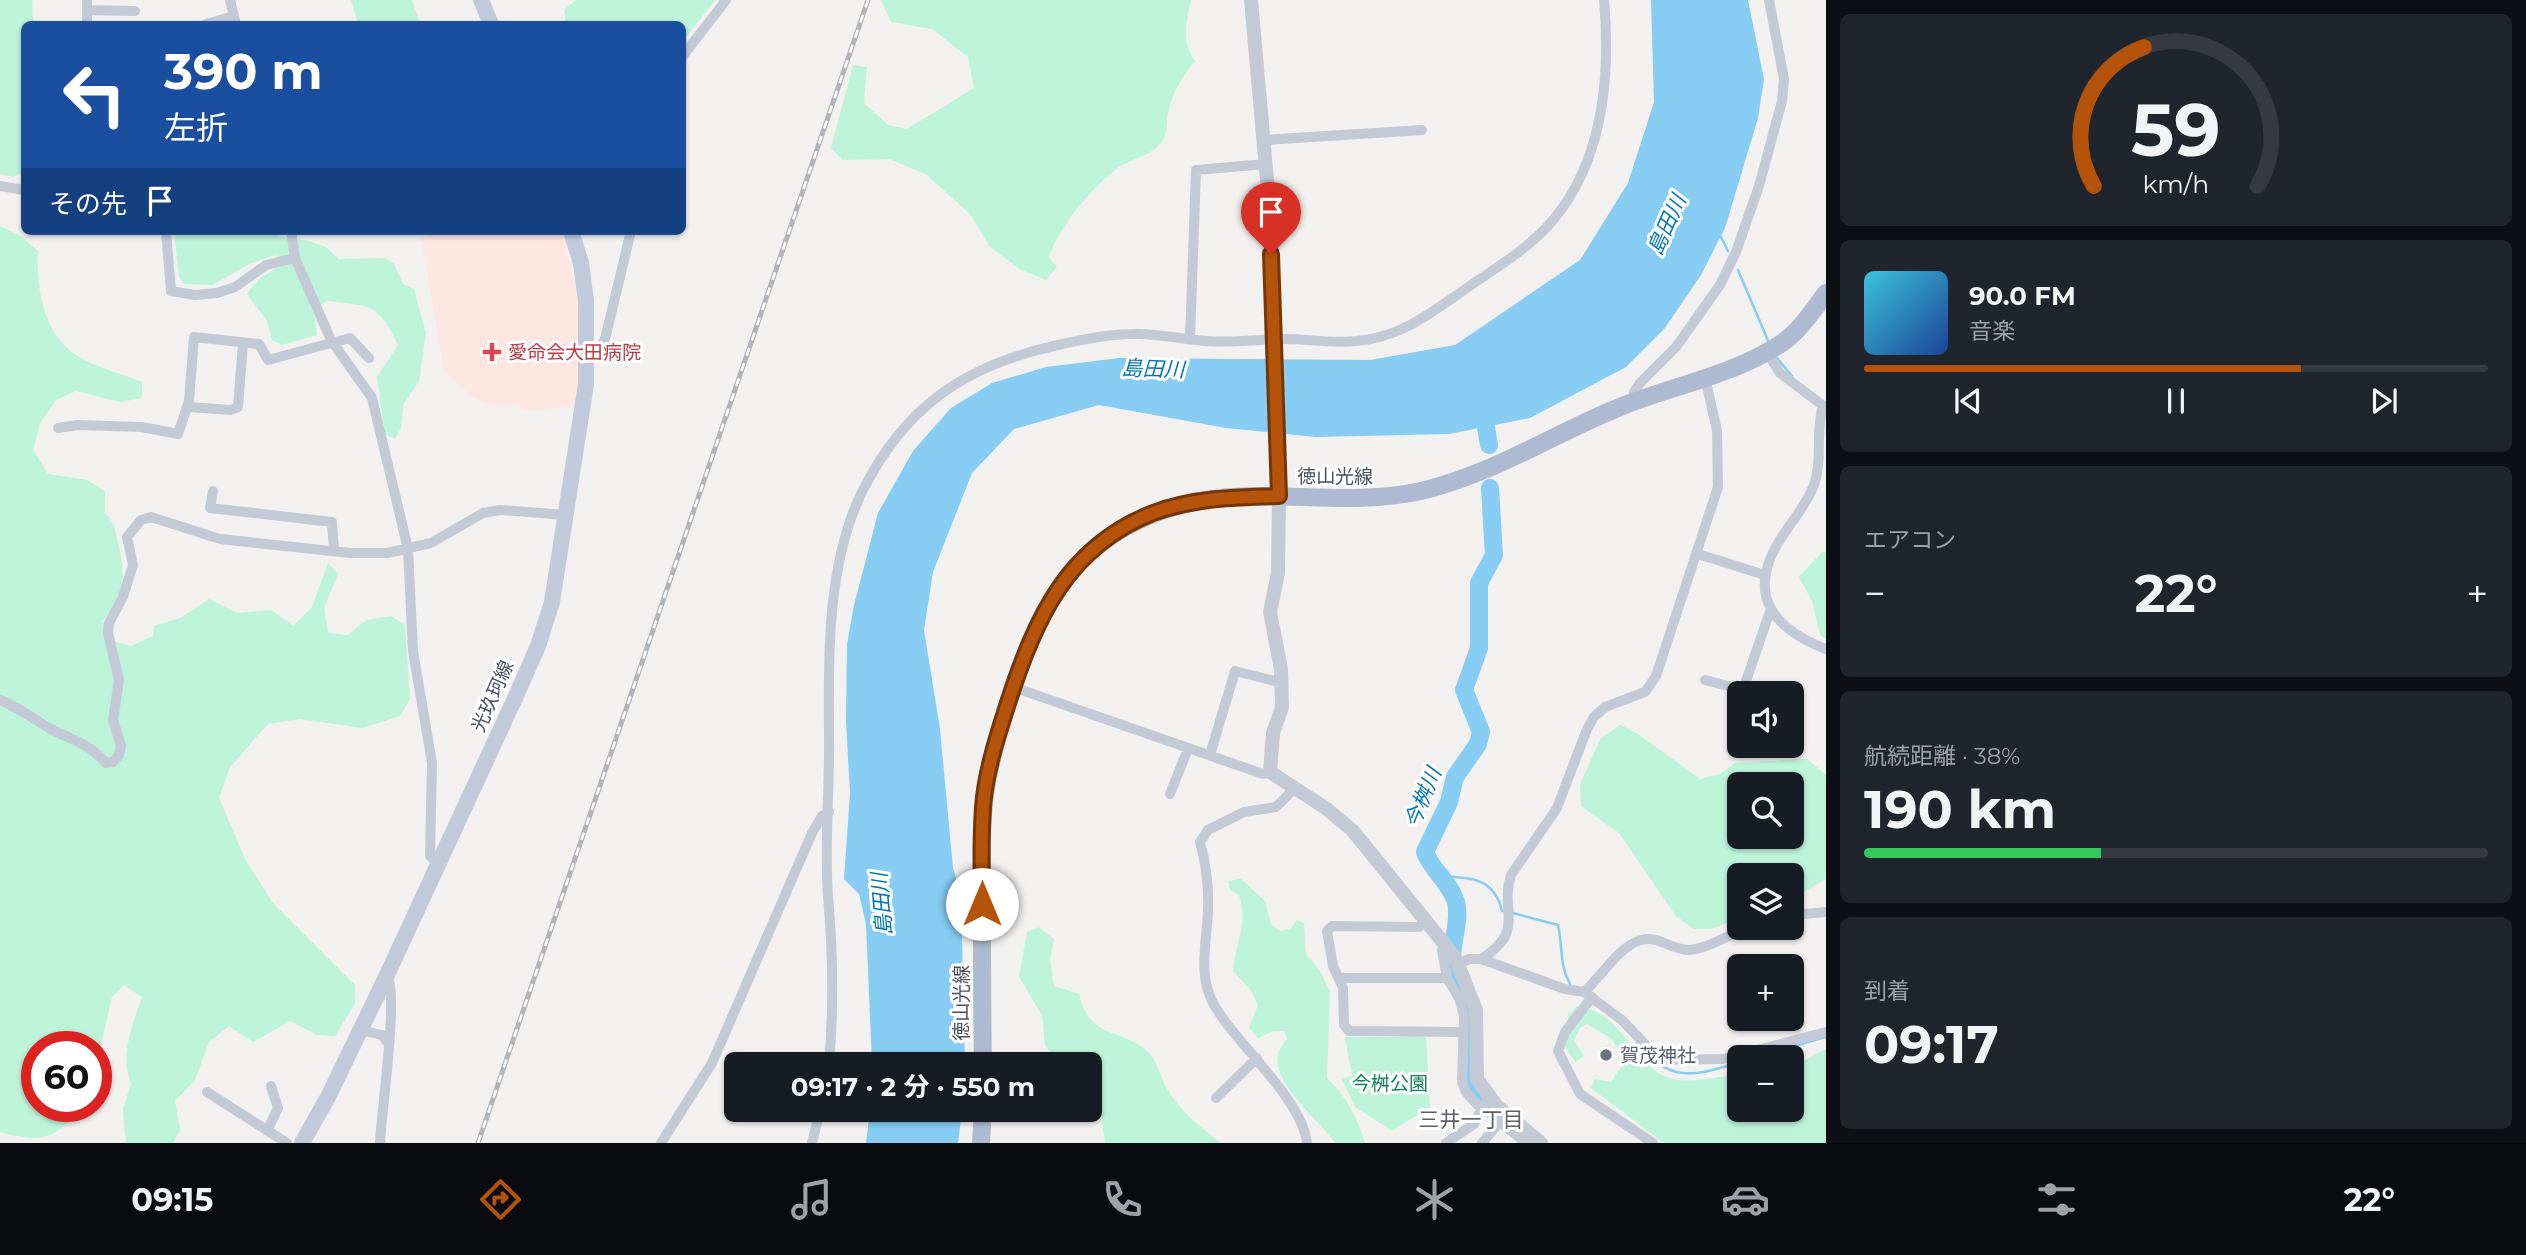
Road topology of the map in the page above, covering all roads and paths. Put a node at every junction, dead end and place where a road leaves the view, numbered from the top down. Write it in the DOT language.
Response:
graph roads {
  1 [pos="230,0"];
  2 [pos="481,0"];
  3 [pos="726,0"];
  4 [pos="1251,0"];
  5 [pos="1604,0"];
  6 [pos="1769,0"];
  7 [pos="87,5"];
  8 [pos="135,11"];
  9 [pos="235,20"];
  10 [pos="490,21"];
  11 [pos="686,52"];
  12 [pos="1422,130"];
  13 [pos="1264,139"];
  14 [pos="1266,164"];
  15 [pos="0,186"];
  16 [pos="21,190"];
  17 [pos="166,235"];
  18 [pos="291,235"];
  19 [pos="572,235"];
  20 [pos="631,235"];
  21 [pos="295,258"];
  22 [pos="1826,293"];
  23 [pos="1190,340"];
  24 [pos="331,341"];
  25 [pos="243,342"];
  26 [pos="1275,344"];
  27 [pos="1767,352"];
  28 [pos="369,358"];
  29 [pos="587,359"];
  30 [pos="1705,377"];
  31 [pos="1634,401"];
  32 [pos="1824,406"];
  33 [pos="188,407"];
  34 [pos="58,428"];
  35 [pos="213,491"];
  36 [pos="1279,491"];
  37 [pos="567,515"];
  38 [pos="408,549"];
  39 [pos="334,551"];
  40 [pos="1698,554"];
  41 [pos="1765,575"];
  42 [pos="1770,611"];
  43 [pos="1826,649"];
  44 [pos="1705,680"];
  45 [pos="1282,683"];
  46 [pos="1013,687"];
  47 [pos="0,700"];
  48 [pos="1188,749"];
  49 [pos="1210,755"];
  50 [pos="1270,772"];
  51 [pos="1295,788"];
  52 [pos="1170,794"];
  53 [pos="829,813"];
  54 [pos="439,863"];
  55 [pos="1826,912"];
  56 [pos="1804,914"];
  57 [pos="1425,921"];
  58 [pos="1727,935"];
  59 [pos="1444,946"];
  60 [pos="1481,959"];
  61 [pos="1459,964"];
  62 [pos="387,975"];
  63 [pos="1340,978"];
  64 [pos="1447,978"];
  65 [pos="1588,994"];
  66 [pos="361,1030"];
  67 [pos="1462,1032"];
  68 [pos="1826,1032"];
  69 [pos="388,1043"];
  70 [pos="829,1052"];
  71 [pos="983,1052"];
  72 [pos="1257,1058"];
  73 [pos="271,1086"];
  74 [pos="206,1092"];
  75 [pos="1216,1098"];
  76 [pos="1485,1103"];
  77 [pos="817,1122"];
  78 [pos="982,1122"];
  79 [pos="1474,1124"];
  80 [pos="267,1131"];
  81 [pos="1485,1139"];
  82 [pos="1651,1142"];
  83 [pos="287,1143"];
  84 [pos="302,1143"];
  85 [pos="380,1143"];
  86 [pos="662,1143"];
  87 [pos="812,1143"];
  88 [pos="981,1143"];
  89 [pos="1307,1143"];
  90 [pos="1446,1143"];
  91 [pos="1525,1143"];
  92 [pos="1541,1143"];
  1 -- 9 [label="street"];
  2 -- 10 [label="main road"];
  3 -- 11 [label="street"];
  4 -- 13 [label="street"];
  5 -- 26 [label="street"];
  6 -- 31 [label="street"];
  7 -- 8 [label="street"];
  12 -- 13 [label="street"];
  13 -- 14 [label="street"];
  14 -- 23 [label="street"];
  14 -- 26 [label="street"];
  15 -- 16 [label="street"];
  17 -- 21 [label="street"];
  18 -- 21 [label="street"];
  19 -- 29 [label="main road, 光玖珂線"];
  20 -- 29 [label="street"];
  21 -- 24 [label="street"];
  22 -- 27 [label="main road, 徳山光線"];
  23 -- 26 [label="street"];
  23 -- 53 [label="street"];
  24 -- 25 [label="street"];
  24 -- 28 [label="street"];
  24 -- 38 [label="street"];
  25 -- 33 [label="street"];
  25 -- 33 [label="street"];
  26 -- 36 [label="street"];
  27 -- 30 [label="main road, 徳山光線"];
  27 -- 32 [label="street"];
  29 -- 37 [label="main road, 光玖珂線"];
  30 -- 31 [label="main road, 徳山光線"];
  30 -- 40 [label="street"];
  31 -- 36 [label="main road, 徳山光線"];
  32 -- 41 [label="street"];
  33 -- 34 [label="street"];
  35 -- 39 [label="street"];
  36 -- 45 [label="street"];
  36 -- 46 [label="main road, 徳山光線"];
  37 -- 38 [label="street"];
  37 -- 54 [label="main road, 光玖珂線"];
  38 -- 39 [label="street"];
  38 -- 54 [label="street"];
  39 -- 47 [label="street"];
  40 -- 41 [label="street"];
  40 -- 60 [label="street"];
  41 -- 42 [label="street"];
  42 -- 43 [label="street"];
  42 -- 44 [label="street"];
  45 -- 49 [label="street"];
  45 -- 50 [label="street"];
  46 -- 48 [label="street"];
  46 -- 71 [label="main road, 徳山光線"];
  48 -- 49 [label="street"];
  48 -- 52 [label="street"];
  49 -- 50 [label="street"];
  50 -- 51 [label="street"];
  51 -- 57 [label="street"];
  51 -- 72 [label="street"];
  53 -- 70 [label="street"];
  53 -- 86 [label="street"];
  54 -- 62 [label="main road, 光玖珂線"];
  55 -- 56 [label="street"];
  57 -- 59 [label="street"];
  57 -- 63 [label="street"];
  58 -- 65 [label="street"];
  59 -- 61 [label="street"];
  59 -- 64 [label="street"];
  60 -- 61 [label="street"];
  60 -- 65 [label="street"];
  61 -- 76 [label="street"];
  62 -- 66 [label="main road, 光玖珂線"];
  62 -- 69 [label="street"];
  63 -- 64 [label="street"];
  63 -- 67 [label="street"];
  64 -- 67 [label="street"];
  65 -- 68 [label="street"];
  65 -- 82 [label="street"];
  66 -- 69 [label="street"];
  66 -- 84 [label="main road, 光玖珂線"];
  67 -- 76 [label="street"];
  69 -- 85 [label="street"];
  72 -- 75 [label="street"];
  72 -- 89 [label="street"];
  73 -- 80 [label="street"];
  74 -- 80 [label="street"];
  76 -- 79 [label="street"];
  76 -- 92 [label="street"];
  77 -- 87 [label="street"];
  78 -- 88 [label="main road"];
  79 -- 81 [label="street"];
  79 -- 90 [label="street"];
  80 -- 83 [label="street"];
  81 -- 91 [label="street"];
}
